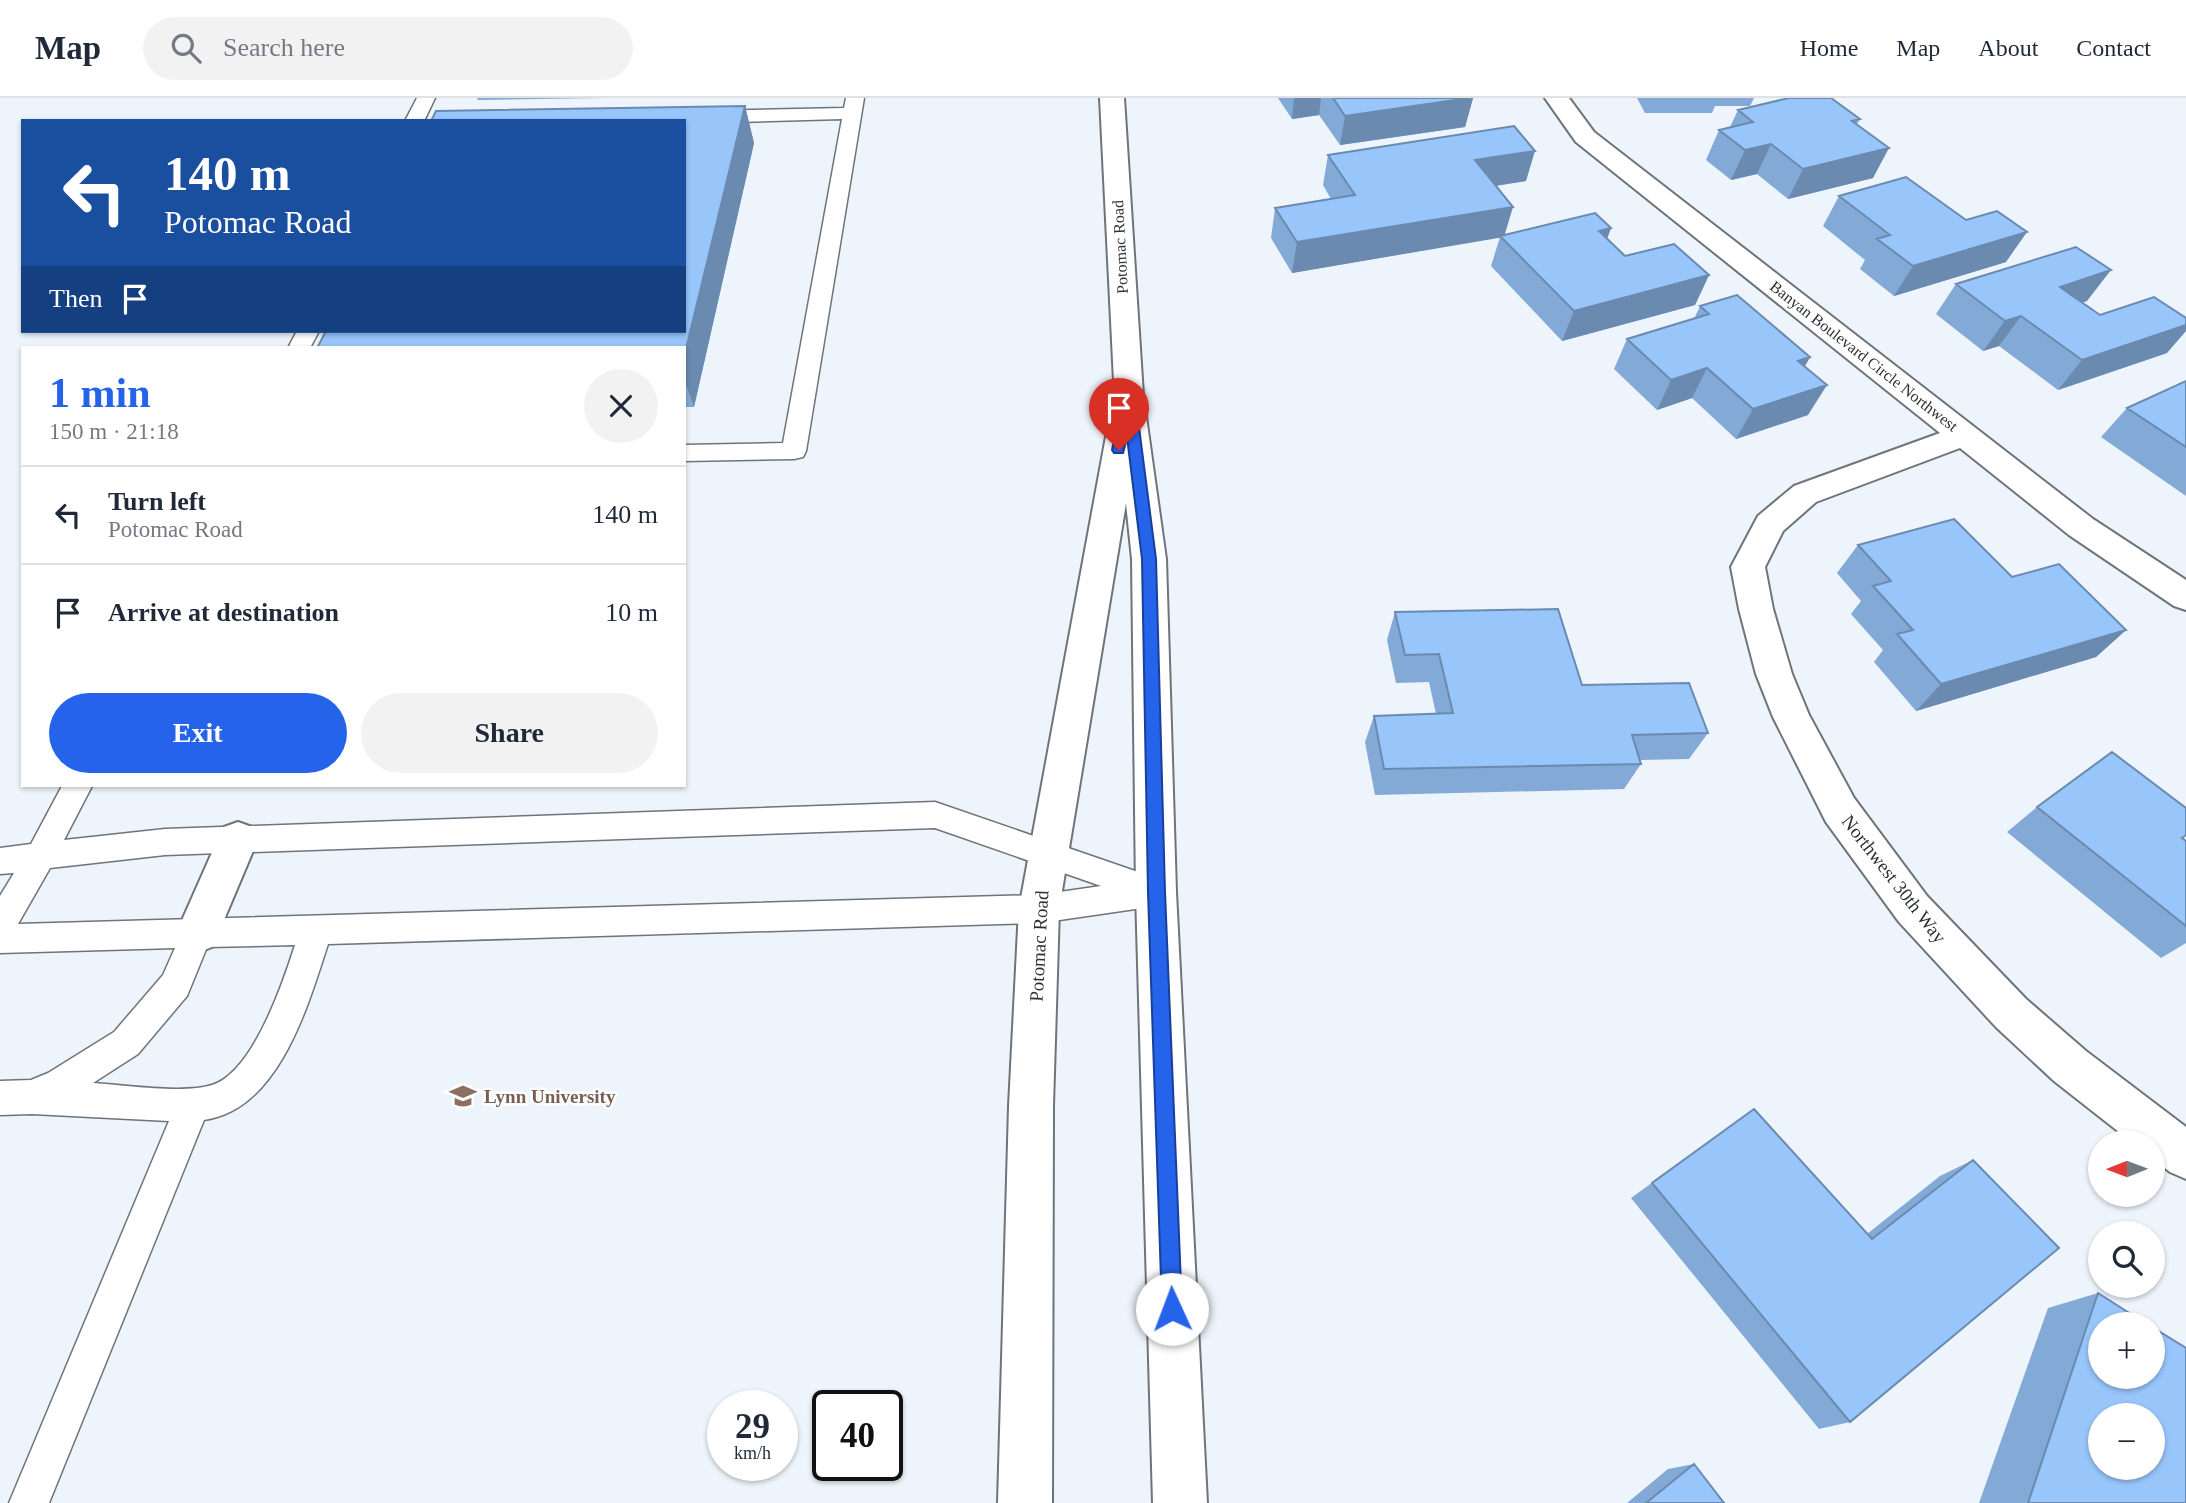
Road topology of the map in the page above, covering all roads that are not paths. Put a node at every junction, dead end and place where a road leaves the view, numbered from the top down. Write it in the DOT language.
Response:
graph roads {
  1 [pos="426,98"];
  2 [pos="1112,98"];
  3 [pos="1557,98"];
  4 [pos="854,106"];
  5 [pos="691,118"];
  6 [pos="415,119"];
  7 [pos="1128,396"];
  8 [pos="1965,435"];
  9 [pos="686,453"];
  10 [pos="2186,597"];
  11 [pos="76,787"];
  12 [pos="238,839"];
  13 [pos="1046,855"];
  14 [pos="41,856"];
  15 [pos="0,861"];
  16 [pos="1156,892"];
  17 [pos="1039,909"];
  18 [pos="0,925"];
  19 [pos="316,930"];
  20 [pos="197,934"];
  21 [pos="0,939"];
  22 [pos="16,1098"];
  23 [pos="193,1105"];
  24 [pos="2186,1156"];
  25 [pos="29,1503"];
  26 [pos="1025,1503"];
  27 [pos="1180,1503"];
  1 -- 6 [label="lane"];
  2 -- 7 [label="street, Potomac Road"];
  3 -- 8 [label="street, Banyan Boulevard Circle Northwest"];
  4 -- 5 [label="lane"];
  4 -- 9 [label="lane"];
  7 -- 13 [label="street, Potomac Road"];
  7 -- 16 [label="street, Potomac Road"];
  8 -- 10 [label="street, Banyan Boulevard Circle Northwest"];
  8 -- 24 [label="street, Northwest 30th Way"];
  11 -- 14 [label="lane"];
  12 -- 13 [label="lane"];
  12 -- 14 [label="lane"];
  12 -- 20 [label="street"];
  13 -- 16 [label="lane"];
  13 -- 17 [label="street, Potomac Road"];
  14 -- 15 [label="lane"];
  14 -- 18 [label="lane"];
  16 -- 17 [label="lane"];
  16 -- 27 [label="street, Potomac Road"];
  17 -- 19 [label="lane"];
  17 -- 26 [label="street, Potomac Road"];
  19 -- 20 [label="lane"];
  19 -- 23 [label="lane"];
  20 -- 21 [label="lane"];
  20 -- 22 [label="lane"];
  22 -- 23 [label="lane"];
  23 -- 25 [label="lane"];
}
